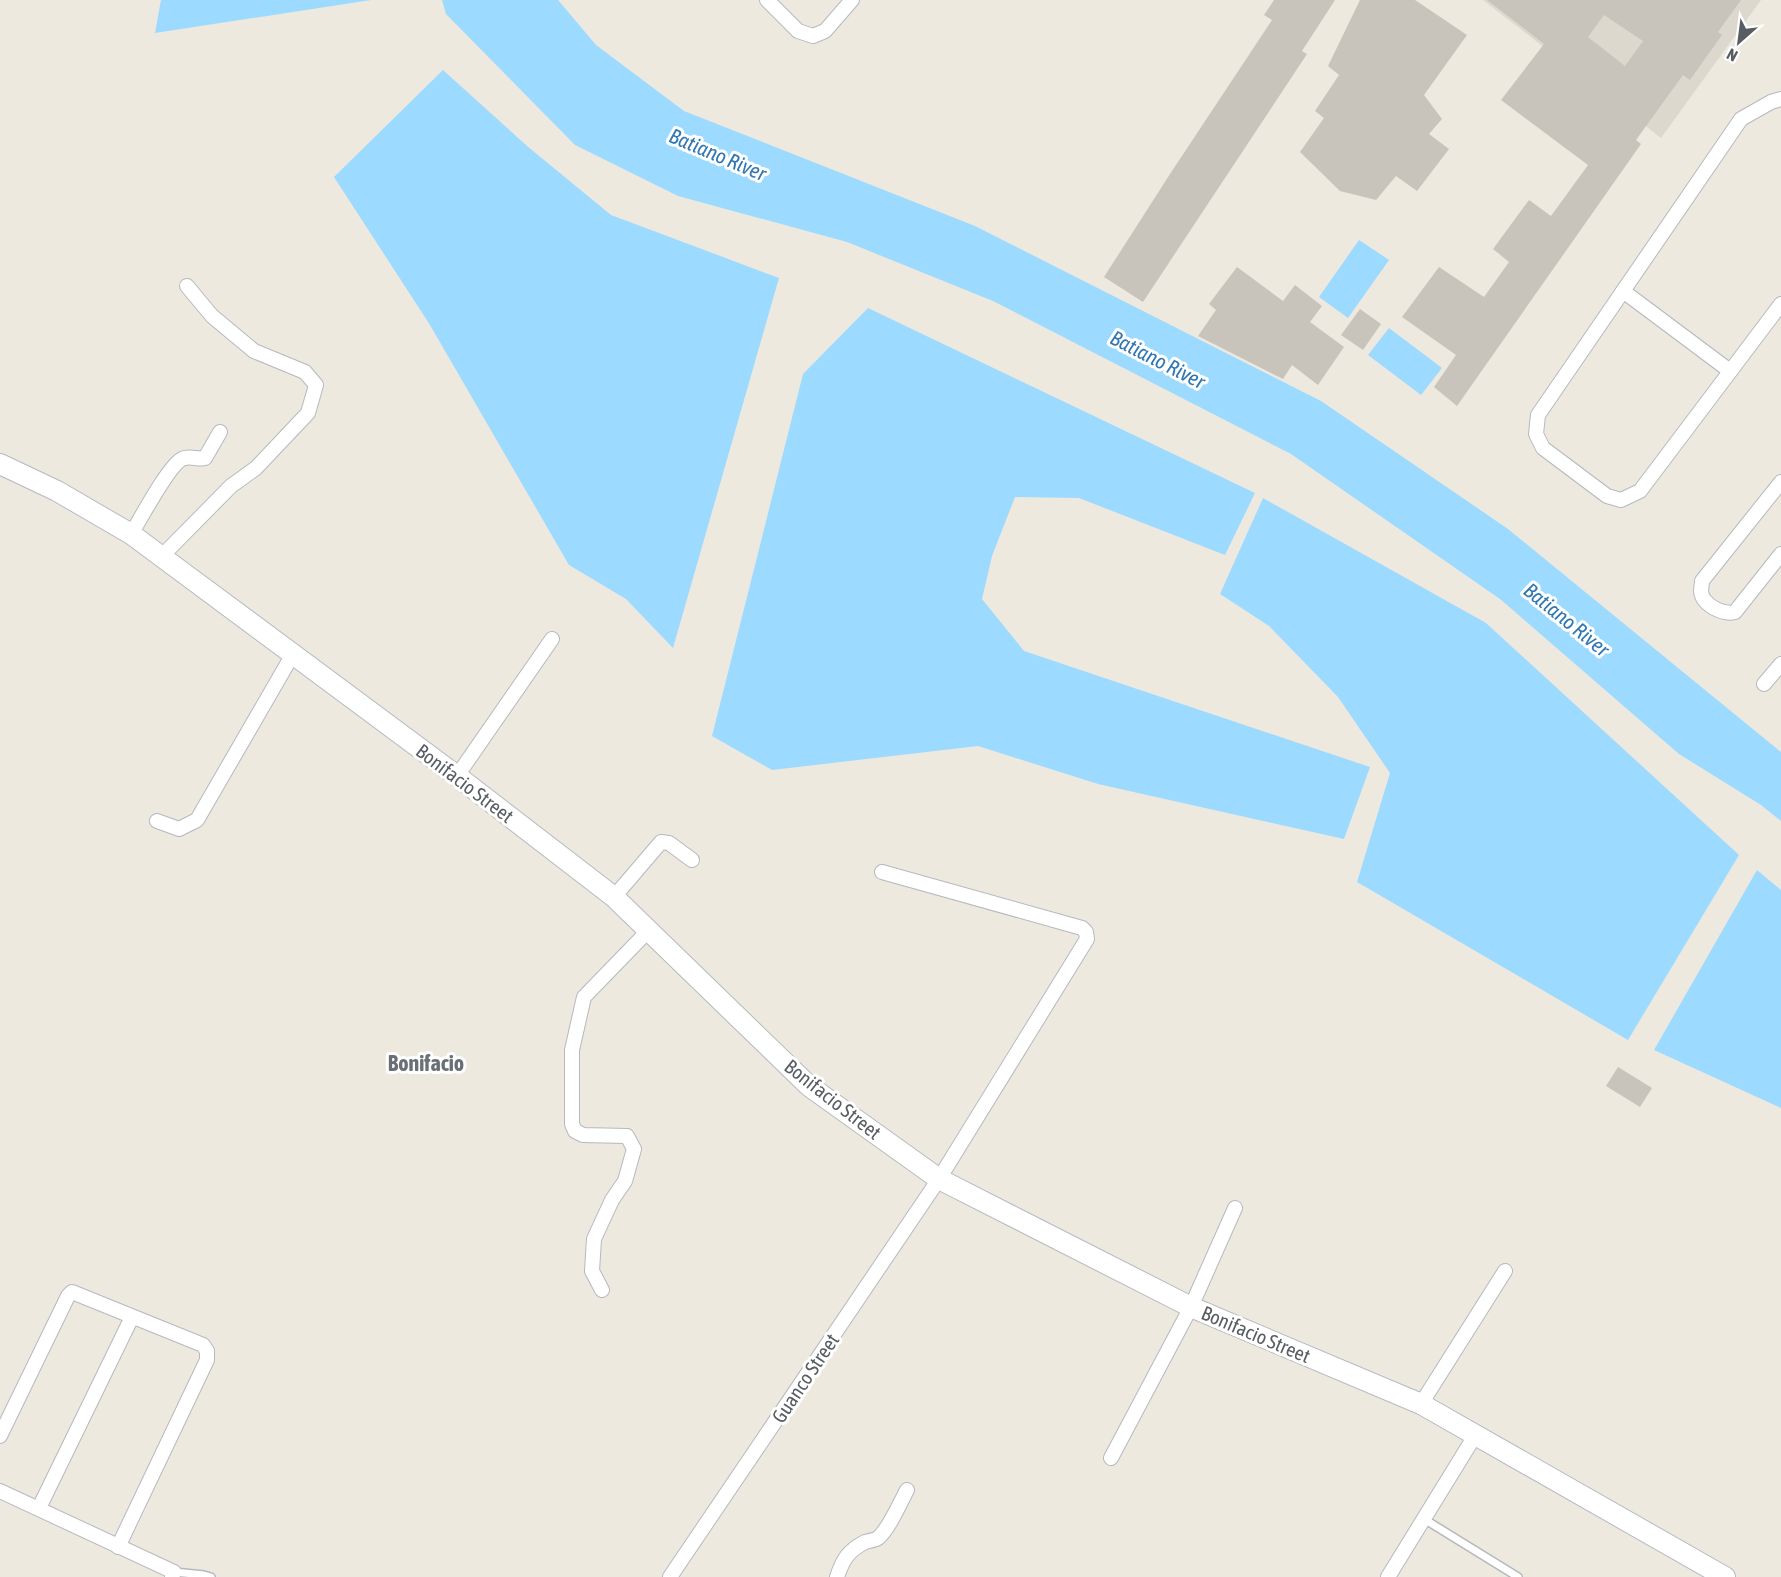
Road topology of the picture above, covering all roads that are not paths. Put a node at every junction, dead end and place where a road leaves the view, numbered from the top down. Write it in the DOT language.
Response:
graph roads {
  1 [pos="766,0"];
  2 [pos="852,0"];
  3 [pos="1781,99"];
  4 [pos="187,286"];
  5 [pos="1623,291"];
  6 [pos="1781,304"];
  7 [pos="1730,371"];
  8 [pos="220,432"];
  9 [pos="0,464"];
  10 [pos="1781,482"];
  11 [pos="131,534"];
  12 [pos="1781,554"];
  13 [pos="162,556"];
  14 [pos="552,639"];
  15 [pos="292,654"];
  16 [pos="1781,663"];
  17 [pos="1764,684"];
  18 [pos="457,776"];
  19 [pos="157,821"];
  20 [pos="692,860"];
  21 [pos="882,872"];
  22 [pos="614,897"];
  23 [pos="648,931"];
  24 [pos="939,1179"];
  25 [pos="1235,1208"];
  26 [pos="1505,1270"];
  27 [pos="602,1290"];
  28 [pos="1191,1307"];
  29 [pos="132,1317"];
  30 [pos="1421,1404"];
  31 [pos="1476,1434"];
  32 [pos="0,1436"];
  33 [pos="1110,1458"];
  34 [pos="907,1490"];
  35 [pos="0,1491"];
  36 [pos="39,1508"];
  37 [pos="1424,1519"];
  38 [pos="118,1547"];
  39 [pos="173,1574"];
  40 [pos="211,1577"];
  41 [pos="670,1577"];
  42 [pos="837,1577"];
  43 [pos="1388,1577"];
  44 [pos="1518,1577"];
  45 [pos="1725,1577"];
  1 -- 2 [label="street"];
  3 -- 5 [label="street"];
  4 -- 13 [label="street"];
  5 -- 7 [label="street"];
  5 -- 7 [label="street"];
  6 -- 7 [label="street"];
  8 -- 11 [label="street"];
  9 -- 11 [label="street, Bonifacio Street"];
  10 -- 12 [label="street"];
  11 -- 13 [label="street, Bonifacio Street"];
  13 -- 15 [label="street, Bonifacio Street"];
  14 -- 18 [label="street"];
  15 -- 18 [label="street, Bonifacio Street"];
  15 -- 19 [label="street"];
  16 -- 17 [label="street"];
  18 -- 22 [label="street, Bonifacio Street"];
  20 -- 22 [label="street"];
  21 -- 24 [label="street, Guanco Street"];
  22 -- 23 [label="street, Bonifacio Street"];
  23 -- 24 [label="street, Bonifacio Street"];
  23 -- 27 [label="street"];
  24 -- 28 [label="street, Bonifacio Street"];
  24 -- 41 [label="street, Guanco Street"];
  25 -- 28 [label="street"];
  26 -- 30 [label="street"];
  28 -- 30 [label="street, Bonifacio Street"];
  28 -- 33 [label="street"];
  29 -- 32 [label="street"];
  29 -- 36 [label="street"];
  29 -- 38 [label="street"];
  30 -- 31 [label="street, Bonifacio Street"];
  31 -- 37 [label="street"];
  31 -- 45 [label="street, Bonifacio Street"];
  34 -- 42 [label="street"];
  35 -- 36 [label="street"];
  36 -- 38 [label="street"];
  37 -- 43 [label="street"];
  37 -- 44 [label="lane"];
  38 -- 39 [label="street"];
  39 -- 40 [label="lane"];
}
